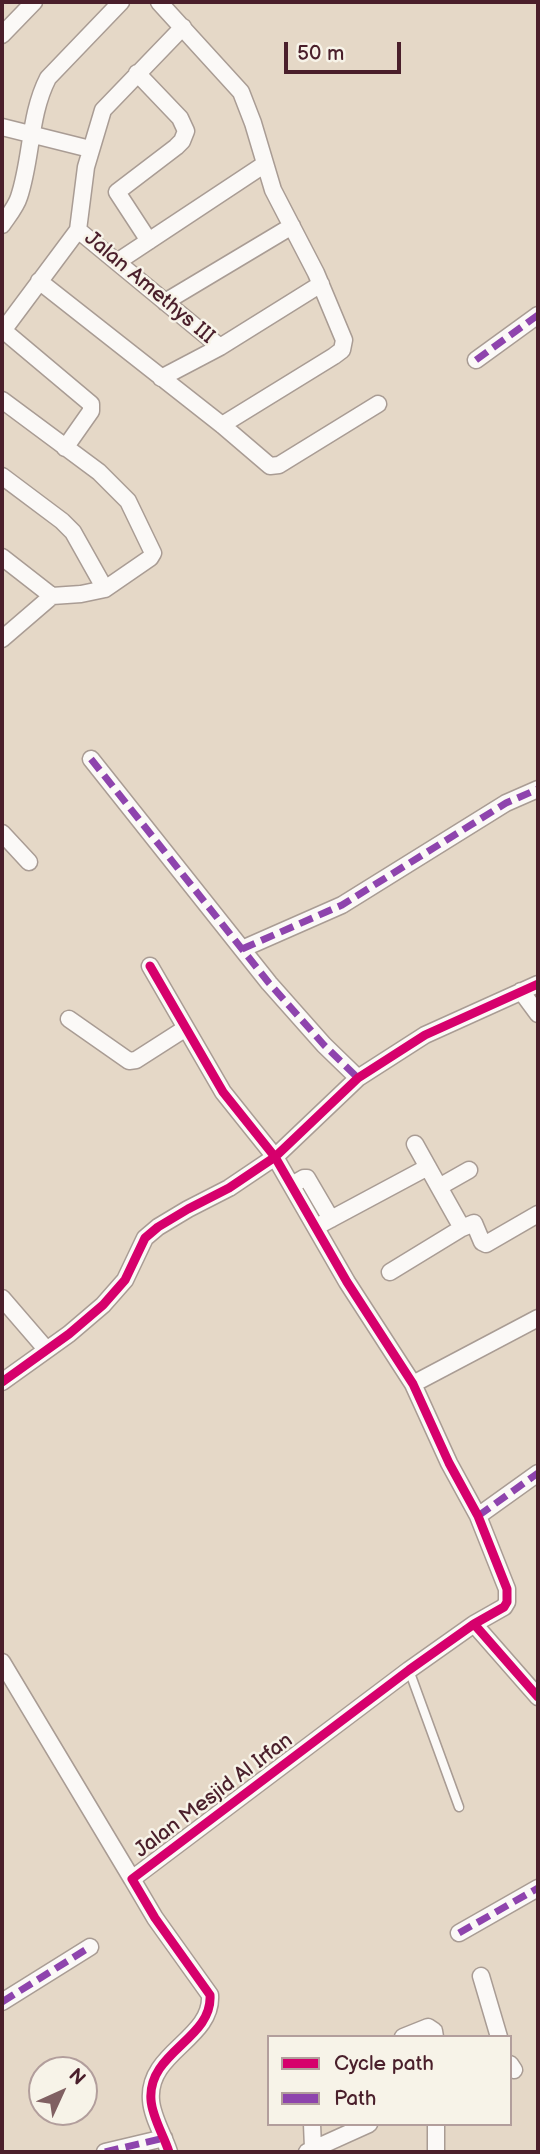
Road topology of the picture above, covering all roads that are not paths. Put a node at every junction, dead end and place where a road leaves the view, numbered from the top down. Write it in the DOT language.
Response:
graph roads {
  1 [pos="34,2"];
  2 [pos="121,2"];
  3 [pos="159,2"];
  4 [pos="183,27"];
  5 [pos="2,35"];
  6 [pos="137,73"];
  7 [pos="2,127"];
  8 [pos="31,134"];
  9 [pos="90,149"];
  10 [pos="265,164"];
  11 [pos="2,225"];
  12 [pos="292,226"];
  13 [pos="78,230"];
  14 [pos="149,241"];
  15 [pos="117,262"];
  16 [pos="39,281"];
  17 [pos="321,284"];
  18 [pos="165,302"];
  19 [pos="538,315"];
  20 [pos="2,331"];
  21 [pos="220,347"];
  22 [pos="476,360"];
  23 [pos="161,378"];
  24 [pos="2,400"];
  25 [pos="378,404"];
  26 [pos="222,425"];
  27 [pos="65,448"];
  28 [pos="2,476"];
  29 [pos="2,557"];
  30 [pos="105,589"];
  31 [pos="52,596"];
  32 [pos="2,637"];
  33 [pos="91,759"];
  34 [pos="538,789"];
  35 [pos="2,834"];
  36 [pos="29,862"];
  37 [pos="242,949"];
  38 [pos="150,966"];
  39 [pos="538,984"];
  40 [pos="521,991"];
  41 [pos="538,1014"];
  42 [pos="69,1019"];
  43 [pos="186,1028"];
  44 [pos="358,1078"];
  45 [pos="415,1144"];
  46 [pos="275,1157"];
  47 [pos="428,1167"];
  48 [pos="469,1170"];
  49 [pos="439,1187"];
  50 [pos="538,1214"];
  51 [pos="323,1223"];
  52 [pos="462,1228"];
  53 [pos="390,1272"];
  54 [pos="2,1298"];
  55 [pos="538,1318"];
  56 [pos="46,1349"];
  57 [pos="2,1382"];
  58 [pos="413,1384"];
  59 [pos="538,1473"];
  60 [pos="478,1516"];
  61 [pos="474,1624"];
  62 [pos="2,1662"];
  63 [pos="409,1670"];
  64 [pos="538,1697"];
  65 [pos="459,1807"];
  66 [pos="132,1879"];
  67 [pos="538,1888"];
  68 [pos="459,1933"];
  69 [pos="90,1947"];
  70 [pos="481,1976"];
  71 [pos="2,2002"];
  72 [pos="408,2035"];
  73 [pos="434,2035"];
  74 [pos="498,2035"];
  75 [pos="312,2126"];
  76 [pos="364,2126"];
  77 [pos="436,2126"];
  78 [pos="167,2145"];
  79 [pos="310,2150"];
  80 [pos="105,2152"];
  81 [pos="436,2152"];
  1 -- 5 [label="street"];
  2 -- 8 [label="street"];
  3 -- 4 [label="street"];
  4 -- 6 [label="street"];
  4 -- 10 [label="street"];
  6 -- 9 [label="street"];
  6 -- 14 [label="street"];
  7 -- 8 [label="street"];
  8 -- 9 [label="street"];
  8 -- 11 [label="street"];
  9 -- 13 [label="street"];
  10 -- 12 [label="street"];
  10 -- 14 [label="street"];
  12 -- 17 [label="street"];
  12 -- 18 [label="street"];
  13 -- 15 [label="street, Jalan Amethys III"];
  13 -- 16 [label="street"];
  14 -- 15 [label="street"];
  15 -- 18 [label="street, Jalan Amethys III"];
  16 -- 20 [label="street"];
  16 -- 23 [label="street"];
  17 -- 21 [label="street"];
  17 -- 26 [label="street"];
  18 -- 21 [label="street, Jalan Amethys III"];
  19 -- 22 [label="street"];
  20 -- 27 [label="street"];
  21 -- 23 [label="street"];
  23 -- 26 [label="street"];
  24 -- 27 [label="street"];
  25 -- 26 [label="street"];
  27 -- 30 [label="street"];
  28 -- 30 [label="street"];
  29 -- 31 [label="street"];
  30 -- 31 [label="street"];
  31 -- 32 [label="street"];
  33 -- 37 [label="street"];
  34 -- 37 [label="street"];
  35 -- 36 [label="street"];
  37 -- 44 [label="street"];
  38 -- 43 [label="street, Jalan Mesjid Al Irfan"];
  39 -- 40 [label="street"];
  40 -- 41 [label="street"];
  40 -- 44 [label="street"];
  42 -- 43 [label="street"];
  43 -- 46 [label="street, Jalan Mesjid Al Irfan"];
  44 -- 46 [label="street"];
  45 -- 47 [label="street"];
  46 -- 51 [label="street, Jalan Mesjid Al Irfan"];
  46 -- 56 [label="street"];
  47 -- 49 [label="street"];
  47 -- 51 [label="street"];
  48 -- 49 [label="street"];
  49 -- 52 [label="street"];
  50 -- 52 [label="street"];
  51 -- 58 [label="street, Jalan Mesjid Al Irfan"];
  52 -- 53 [label="street"];
  54 -- 56 [label="street"];
  55 -- 58 [label="street"];
  56 -- 57 [label="street"];
  58 -- 60 [label="street, Jalan Mesjid Al Irfan"];
  59 -- 60 [label="street"];
  60 -- 61 [label="street, Jalan Mesjid Al Irfan"];
  61 -- 63 [label="street, Jalan Mesjid Al Irfan"];
  61 -- 64 [label="street"];
  62 -- 66 [label="street"];
  63 -- 65 [label="lane"];
  63 -- 66 [label="street, Jalan Mesjid Al Irfan"];
  66 -- 78 [label="street, Jalan Mesjid Al Irfan"];
  67 -- 68 [label="street"];
  69 -- 71 [label="street"];
  70 -- 74 [label="street"];
  72 -- 73 [label="street"];
  75 -- 79 [label="street"];
  76 -- 79 [label="street"];
  77 -- 81 [label="street"];
  78 -- 80 [label="street"];
}
